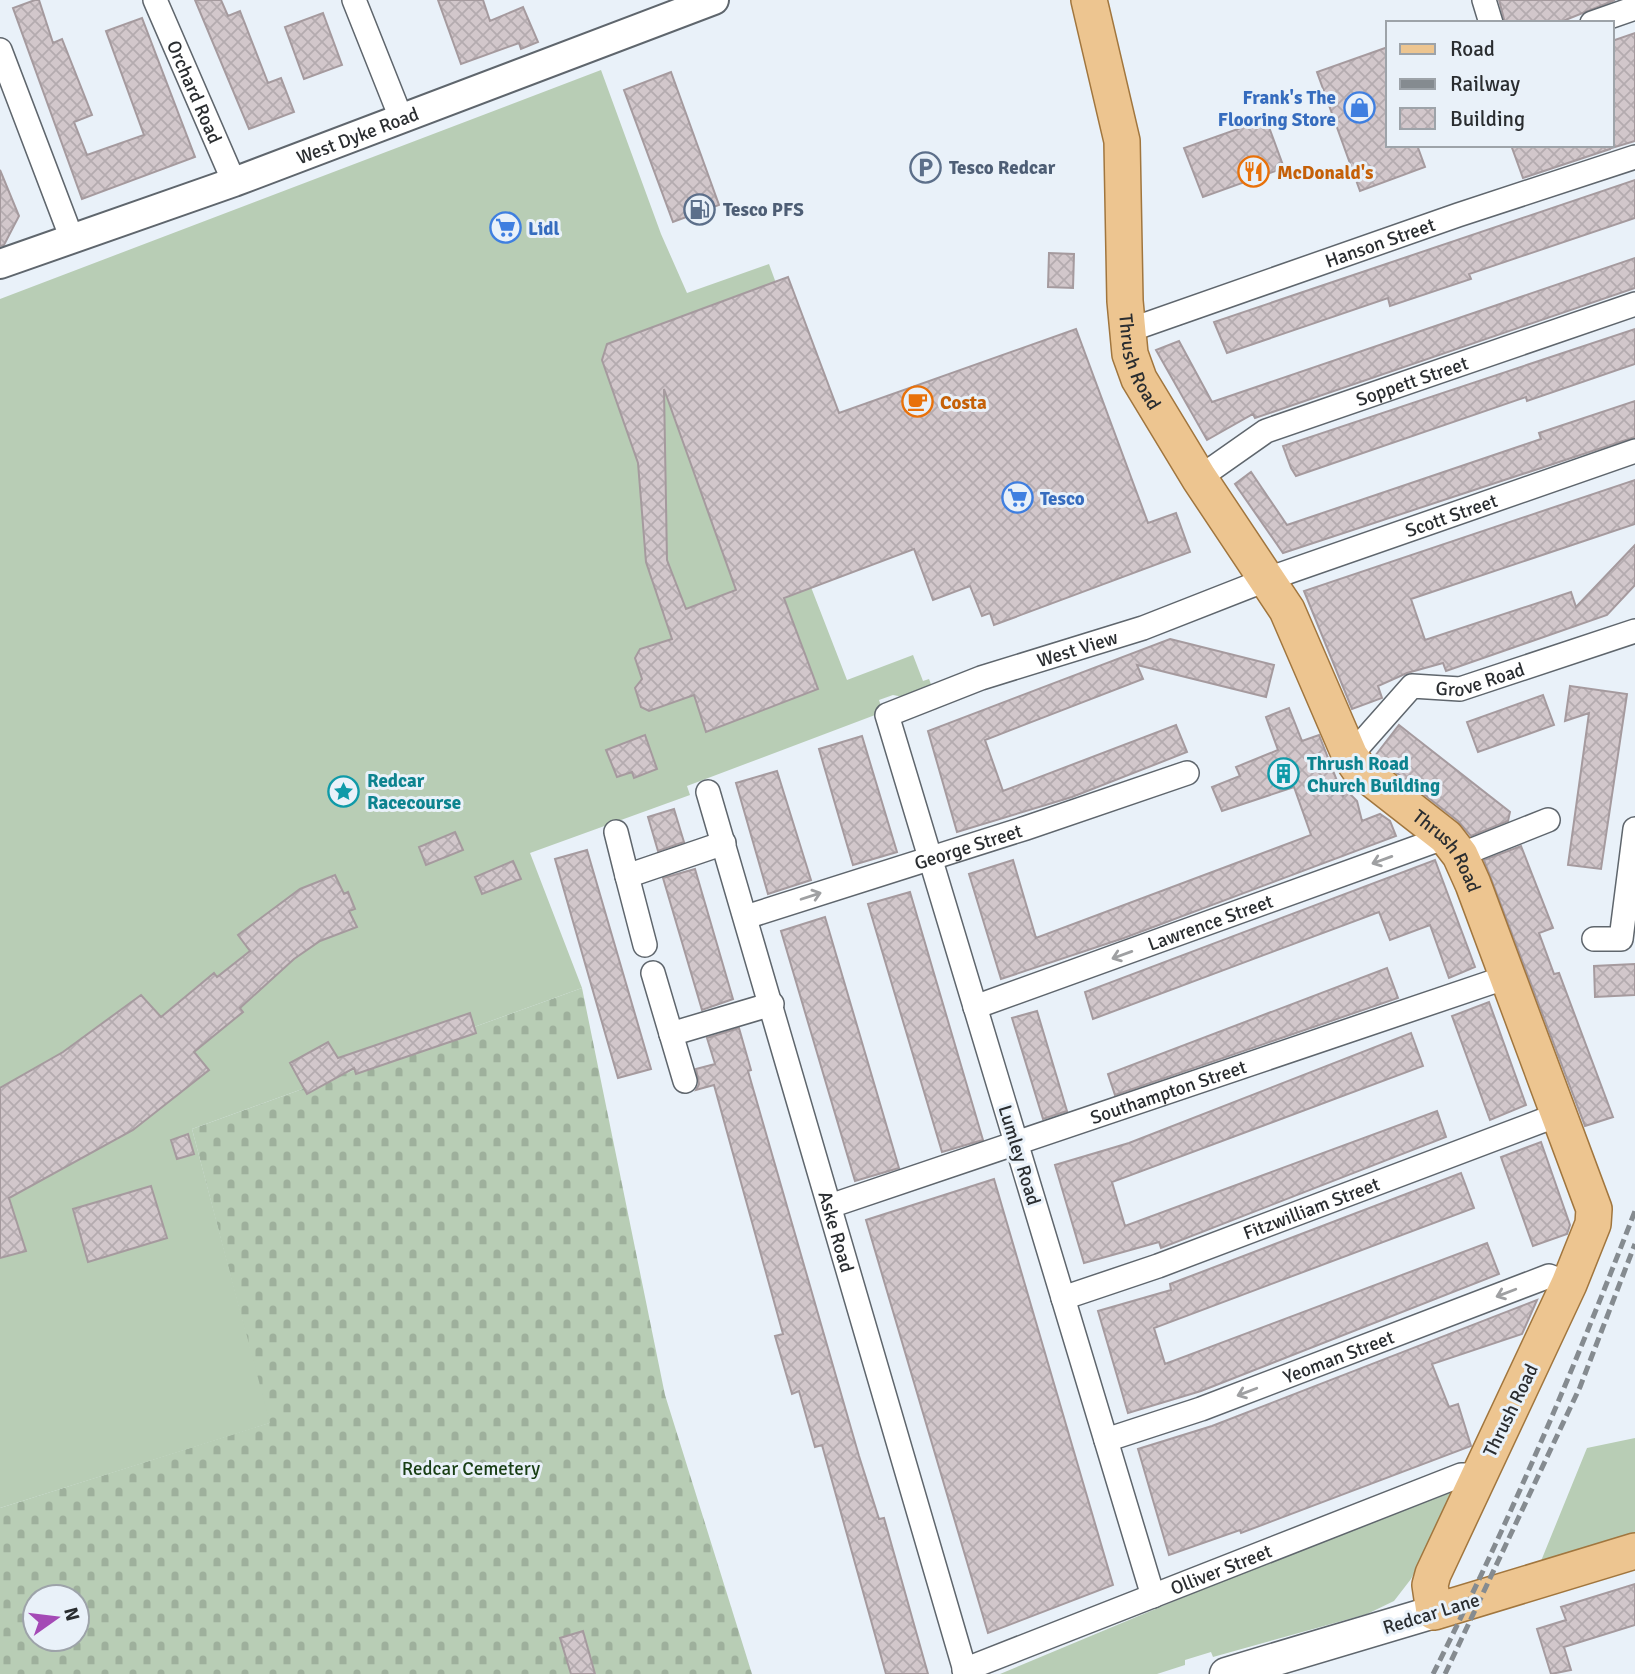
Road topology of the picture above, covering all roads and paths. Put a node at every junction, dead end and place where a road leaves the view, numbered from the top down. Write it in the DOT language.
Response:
graph roads {
  1 [pos="155,0"];
  2 [pos="354,0"];
  3 [pos="714,0"];
  4 [pos="1089,0"];
  5 [pos="1484,0"];
  6 [pos="1635,8"];
  7 [pos="1490,21"];
  8 [pos="1598,21"];
  9 [pos="0,51"];
  10 [pos="401,118"];
  11 [pos="1635,157"];
  12 [pos="234,182"];
  13 [pos="72,239"];
  14 [pos="0,264"];
  15 [pos="1635,304"];
  16 [pos="1127,331"];
  17 [pos="1635,451"];
  18 [pos="1199,478"];
  19 [pos="1268,579"];
  20 [pos="1635,631"];
  21 [pos="887,715"];
  22 [pos="1350,756"];
  23 [pos="1187,773"];
  24 [pos="708,792"];
  25 [pos="1548,820"];
  26 [pos="1635,829"];
  27 [pos="616,832"];
  28 [pos="724,843"];
  29 [pos="1453,846"];
  30 [pos="930,859"];
  31 [pos="627,876"];
  32 [pos="746,917"];
  33 [pos="1594,939"];
  34 [pos="645,945"];
  35 [pos="653,973"];
  36 [pos="1507,977"];
  37 [pos="772,1004"];
  38 [pos="975,1007"];
  39 [pos="671,1034"];
  40 [pos="685,1081"];
  41 [pos="1560,1114"];
  42 [pos="1016,1143"];
  43 [pos="830,1206"];
  44 [pos="1569,1284"];
  45 [pos="1063,1298"];
  46 [pos="1105,1440"];
  47 [pos="1470,1475"];
  48 [pos="1635,1551"];
  49 [pos="1153,1596"];
  50 [pos="1434,1612"];
  51 [pos="965,1672"];
  52 [pos="1226,1674"];
  1 -- 12 [label="street, Orchard Road"];
  2 -- 10 [label="street"];
  3 -- 10 [label="street, West Dyke Road"];
  4 -- 16 [label="main road, Thrush Road"];
  5 -- 7 [label="street"];
  6 -- 8 [label="street"];
  9 -- 13 [label="street"];
  10 -- 12 [label="street, West Dyke Road"];
  11 -- 16 [label="street, Hanson Street"];
  12 -- 13 [label="street, West Dyke Road"];
  13 -- 14 [label="street, West Dyke Road"];
  15 -- 18 [label="street, Soppett Street"];
  16 -- 18 [label="main road, Thrush Road"];
  17 -- 19 [label="street, Scott Street"];
  18 -- 19 [label="main road, Thrush Road"];
  19 -- 21 [label="street, West View"];
  19 -- 22 [label="main road, Thrush Road"];
  20 -- 22 [label="street, Grove Road"];
  21 -- 30 [label="street, Lumley Road"];
  22 -- 29 [label="main road, Thrush Road"];
  23 -- 30 [label="street, George Street"];
  24 -- 28 [label="street, Aske Road"];
  25 -- 29 [label="street, Lawrence Street"];
  26 -- 33 [label="street"];
  27 -- 31 [label="street"];
  28 -- 31 [label="street"];
  28 -- 32 [label="street, Aske Road"];
  29 -- 36 [label="main road, Thrush Road"];
  29 -- 38 [label="street, Lawrence Street, one-way"];
  32 -- 30 [label="street, George Street, one-way"];
  30 -- 38 [label="street, Lumley Road"];
  31 -- 34 [label="street"];
  32 -- 37 [label="street, Aske Road"];
  35 -- 39 [label="street"];
  36 -- 41 [label="main road, Thrush Road"];
  36 -- 42 [label="street, Southampton Street"];
  37 -- 39 [label="street"];
  37 -- 43 [label="street, Aske Road"];
  38 -- 42 [label="street, Lumley Road"];
  39 -- 40 [label="street"];
  41 -- 44 [label="main road, Thrush Road"];
  41 -- 45 [label="street, Fitzwilliam Street"];
  42 -- 43 [label="street, Southampton Street"];
  42 -- 45 [label="street, Lumley Road"];
  43 -- 51 [label="street, Aske Road"];
  44 -- 46 [label="street, Yeoman Street, one-way"];
  44 -- 47 [label="main road, Thrush Road"];
  45 -- 46 [label="street, Lumley Road"];
  46 -- 49 [label="street, Lumley Road"];
  47 -- 49 [label="street, Olliver Street"];
  47 -- 50 [label="main road, Thrush Road"];
  48 -- 50 [label="main road, Redcar Lane"];
  49 -- 51 [label="street, Olliver Street"];
  50 -- 52 [label="main road, Redcar Lane"];
}
